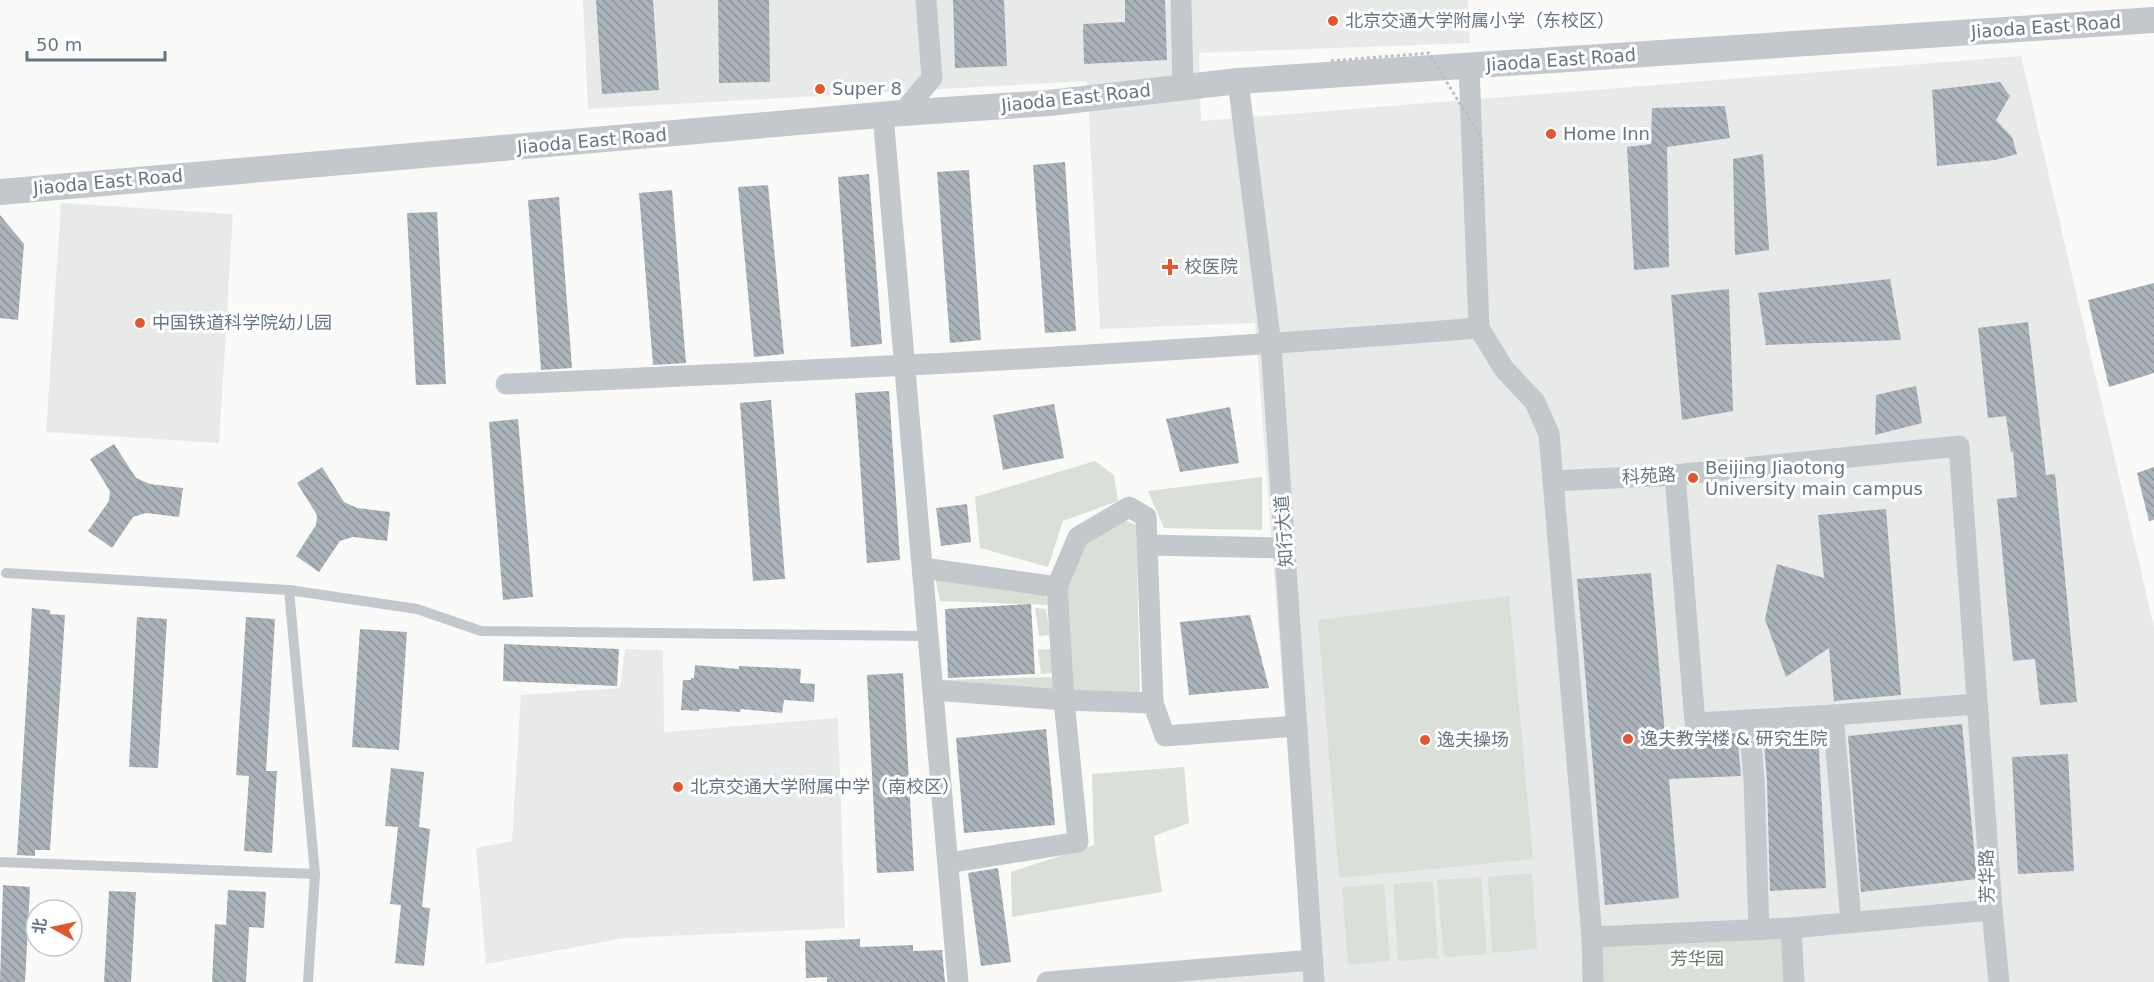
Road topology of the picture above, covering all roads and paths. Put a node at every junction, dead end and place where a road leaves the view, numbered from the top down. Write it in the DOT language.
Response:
graph roads {
  1 [pos="926,0"];
  2 [pos="1181,0"];
  3 [pos="2154,20"];
  4 [pos="1331,61"];
  5 [pos="1469,66"];
  6 [pos="1238,81"];
  7 [pos="1183,88"];
  8 [pos="892,114"];
  9 [pos="0,192"];
  10 [pos="1482,200"];
  11 [pos="1479,328"];
  12 [pos="1271,345"];
  13 [pos="904,366"];
  14 [pos="506,384"];
  15 [pos="1959,446"];
  16 [pos="1675,475"];
  17 [pos="1553,481"];
  18 [pos="1147,545"];
  19 [pos="1285,548"];
  20 [pos="922,568"];
  21 [pos="6,573"];
  22 [pos="1057,587"];
  23 [pos="289,590"];
  24 [pos="929,636"];
  25 [pos="933,690"];
  26 [pos="1064,700"];
  27 [pos="1153,704"];
  28 [pos="1977,704"];
  29 [pos="1833,715"];
  30 [pos="1749,720"];
  31 [pos="1297,726"];
  32 [pos="0,861"];
  33 [pos="948,863"];
  34 [pos="315,874"];
  35 [pos="1992,910"];
  36 [pos="1851,921"];
  37 [pos="1791,928"];
  38 [pos="1759,930"];
  39 [pos="1592,937"];
  40 [pos="1313,960"];
  41 [pos="308,982"];
  42 [pos="958,982"];
  43 [pos="1047,982"];
  44 [pos="1314,982"];
  45 [pos="1593,982"];
  46 [pos="1794,982"];
  47 [pos="1999,982"];
  1 -- 8 [label="street"];
  2 -- 7 [label="street"];
  3 -- 5 [label="street, Jiaoda East Road"];
  4 -- 10 [label="path, bridge"];
  5 -- 6 [label="street, Jiaoda East Road"];
  5 -- 11 [label="street"];
  6 -- 7 [label="street, Jiaoda East Road"];
  6 -- 12 [label="street, 知行大道"];
  7 -- 8 [label="street, Jiaoda East Road"];
  8 -- 9 [label="street, Jiaoda East Road"];
  8 -- 13 [label="street"];
  11 -- 12 [label="street"];
  11 -- 17 [label="street"];
  12 -- 13 [label="street"];
  12 -- 19 [label="street, 知行大道"];
  13 -- 14 [label="street"];
  13 -- 20 [label="street"];
  15 -- 16 [label="street, 科苑路"];
  15 -- 28 [label="street, 芳华路"];
  16 -- 17 [label="street, 科苑路"];
  16 -- 30 [label="street"];
  17 -- 39 [label="street"];
  18 -- 19 [label="street"];
  18 -- 22 [label="street"];
  18 -- 27 [label="street"];
  19 -- 31 [label="street, 知行大道"];
  20 -- 22 [label="street"];
  20 -- 24 [label="street"];
  21 -- 23 [label="lane"];
  22 -- 26 [label="street"];
  23 -- 24 [label="lane"];
  23 -- 34 [label="lane"];
  24 -- 25 [label="street"];
  25 -- 26 [label="street"];
  25 -- 33 [label="street"];
  26 -- 27 [label="street"];
  26 -- 33 [label="street"];
  27 -- 31 [label="street"];
  28 -- 29 [label="street"];
  28 -- 35 [label="street, 芳华路"];
  29 -- 30 [label="street"];
  29 -- 36 [label="street"];
  30 -- 38 [label="street"];
  31 -- 40 [label="street, 知行大道"];
  32 -- 34 [label="lane"];
  33 -- 42 [label="street"];
  34 -- 41 [label="lane"];
  35 -- 36 [label="street, 芳华路"];
  35 -- 47 [label="street"];
  36 -- 37 [label="street, 芳华路"];
  37 -- 38 [label="street, 芳华路"];
  37 -- 46 [label="street"];
  38 -- 39 [label="street, 芳华路"];
  39 -- 45 [label="street"];
  40 -- 43 [label="street"];
  40 -- 44 [label="street, 知行大道"];
}
